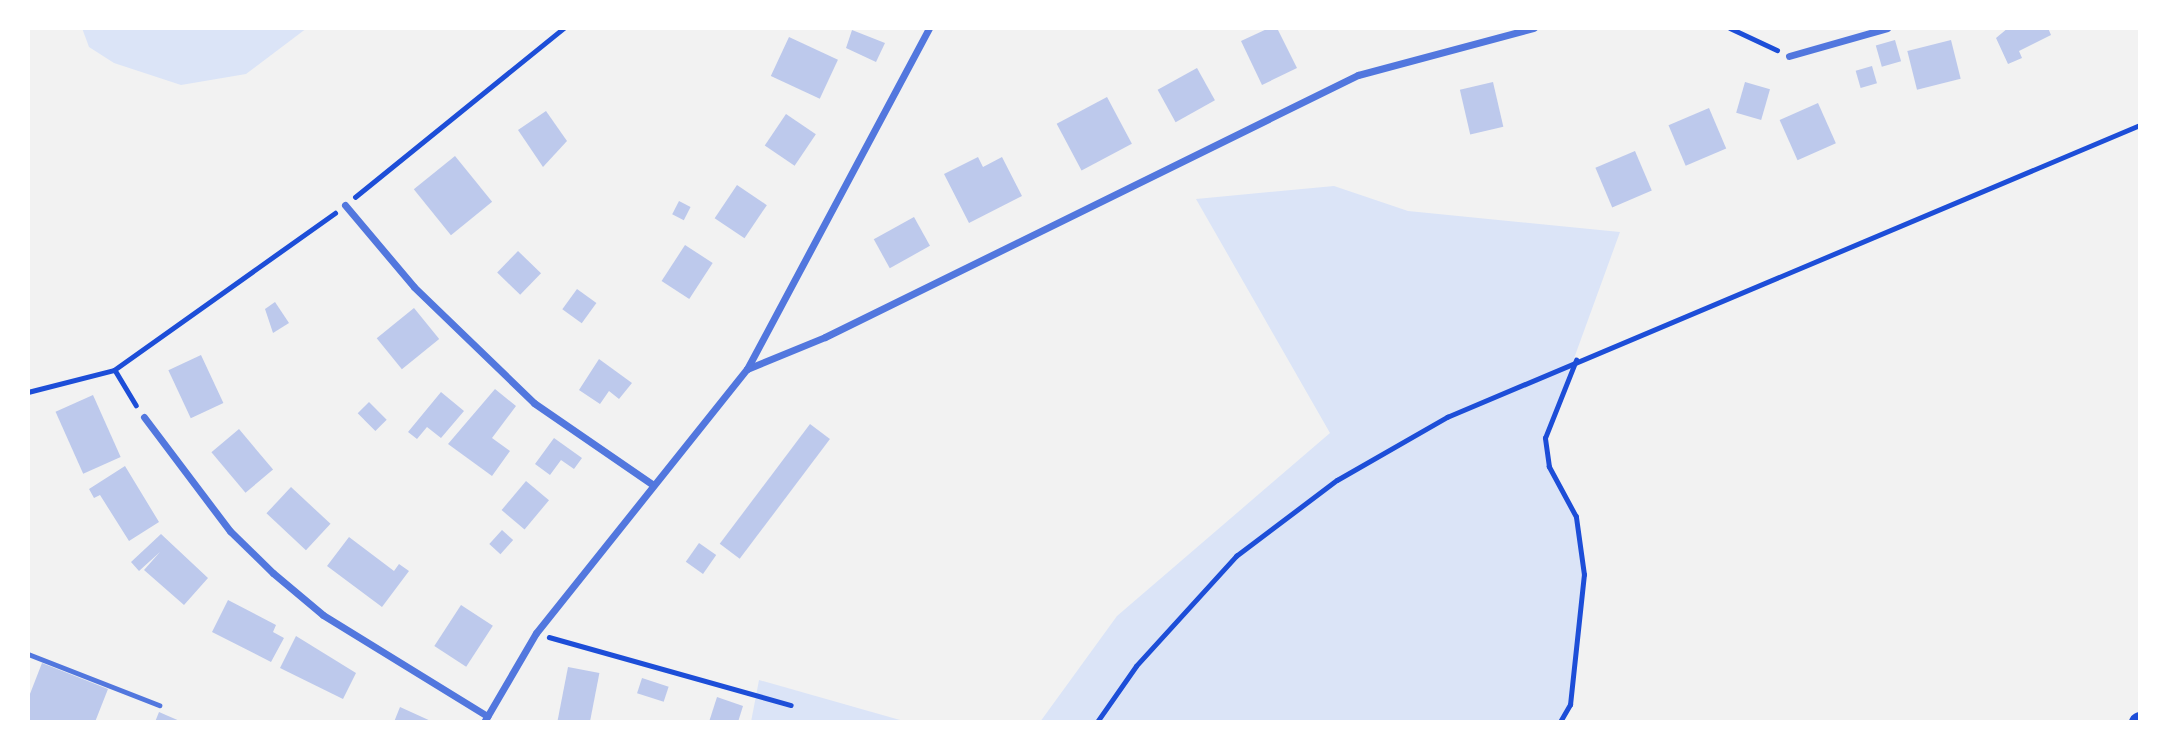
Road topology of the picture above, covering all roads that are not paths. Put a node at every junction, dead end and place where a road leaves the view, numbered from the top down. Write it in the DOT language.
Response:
graph roads {
  1 [pos="929,28"];
  2 [pos="1534,28"];
  3 [pos="1886,28"];
  4 [pos="1789,56"];
  5 [pos="345,205"];
  6 [pos="747,369"];
  7 [pos="144,417"];
  8 [pos="652,484"];
  9 [pos="28,654"];
  10 [pos="159,705"];
  11 [pos="486,719"];
  1 -- 6 [label="street"];
  2 -- 6 [label="street"];
  3 -- 4 [label="street"];
  5 -- 8 [label="street"];
  6 -- 8 [label="street"];
  7 -- 11 [label="street"];
  8 -- 11 [label="street"];
  9 -- 10 [label="lane"];
}
